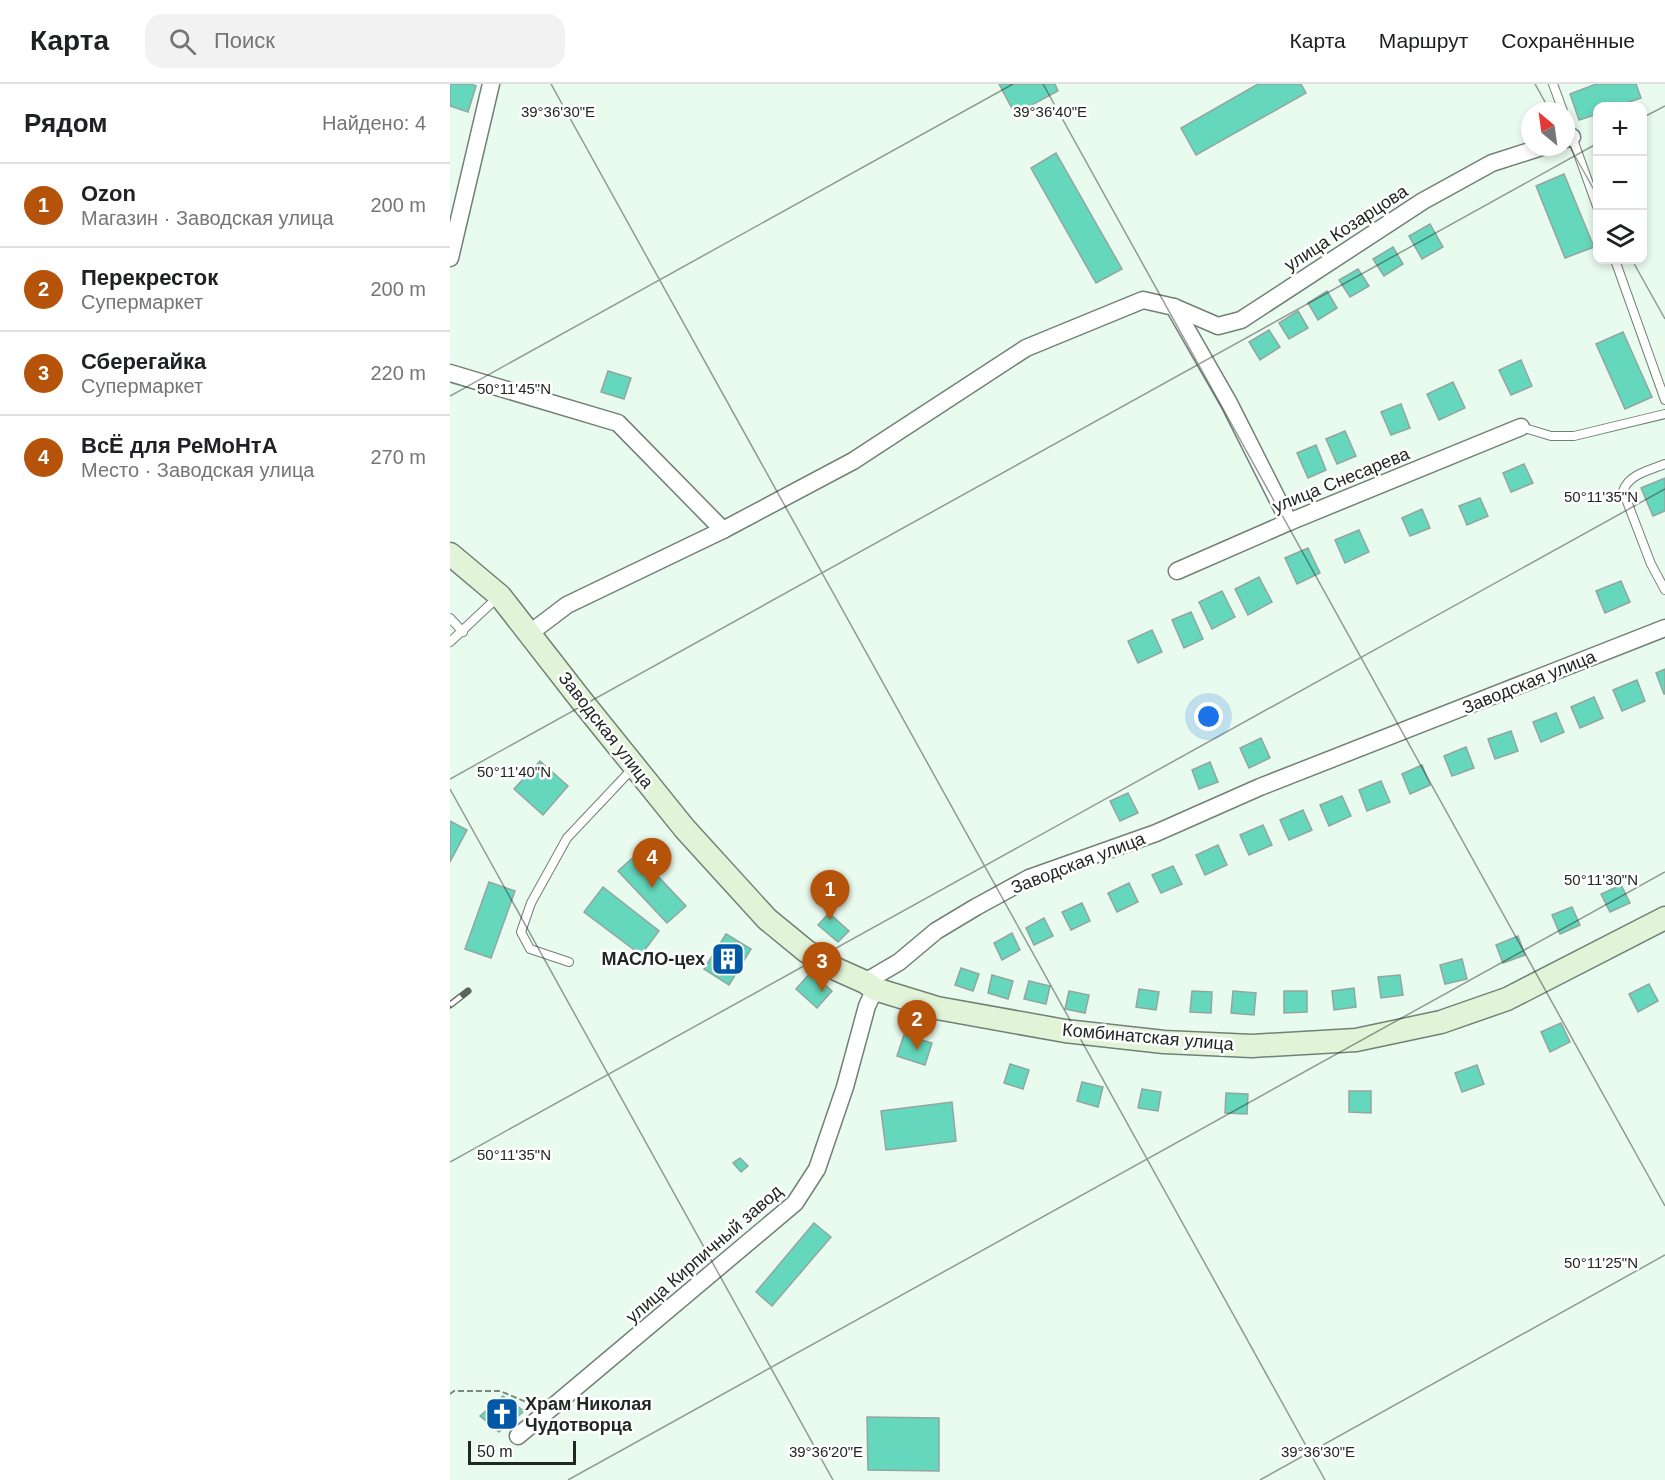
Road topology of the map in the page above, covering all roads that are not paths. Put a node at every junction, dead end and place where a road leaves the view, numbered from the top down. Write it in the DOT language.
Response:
graph roads {
  1 [pos="491,84"];
  2 [pos="1554,84"];
  3 [pos="1560,102"];
  4 [pos="1575,153"];
  5 [pos="1521,154"];
  6 [pos="1593,197"];
  7 [pos="450,258"];
  8 [pos="1616,264"];
  9 [pos="1174,307"];
  10 [pos="450,372"];
  11 [pos="1665,400"];
  12 [pos="1665,414"];
  13 [pos="1521,427"];
  14 [pos="1665,464"];
  15 [pos="1289,522"];
  16 [pos="723,530"];
  17 [pos="450,554"];
  18 [pos="1177,571"];
  19 [pos="1665,590"];
  20 [pos="500,596"];
  21 [pos="450,618"];
  22 [pos="1665,628"];
  23 [pos="463,632"];
  24 [pos="530,633"];
  25 [pos="450,642"];
  26 [pos="634,767"];
  27 [pos="1665,918"];
  28 [pos="569,962"];
  29 [pos="870,986"];
  30 [pos="518,1436"];
  1 -- 7 [label="street"];
  2 -- 3 [label="lane"];
  4 -- 6 [label="lane"];
  5 -- 9 [label="street, улица Козарцова"];
  8 -- 11 [label="lane"];
  9 -- 15 [label="street"];
  9 -- 16 [label="street, улица Козарцова"];
  10 -- 16 [label="street"];
  12 -- 13 [label="lane"];
  13 -- 15 [label="street, улица Снесарева"];
  14 -- 19 [label="lane"];
  15 -- 18 [label="street, улица Снесарева"];
  16 -- 24 [label="street, улица Козарцова"];
  17 -- 20 [label="main road, Заводская улица"];
  20 -- 23 [label="lane"];
  20 -- 24 [label="main road, Заводская улица"];
  21 -- 23 [label="lane"];
  22 -- 29 [label="street, Заводская улица"];
  23 -- 25 [label="lane"];
  24 -- 26 [label="main road, Заводская улица"];
  26 -- 28 [label="lane"];
  26 -- 29 [label="main road, Заводская улица"];
  27 -- 29 [label="main road, Комбинатская улица"];
  29 -- 30 [label="street, улица Кирпичный завод"];
}
